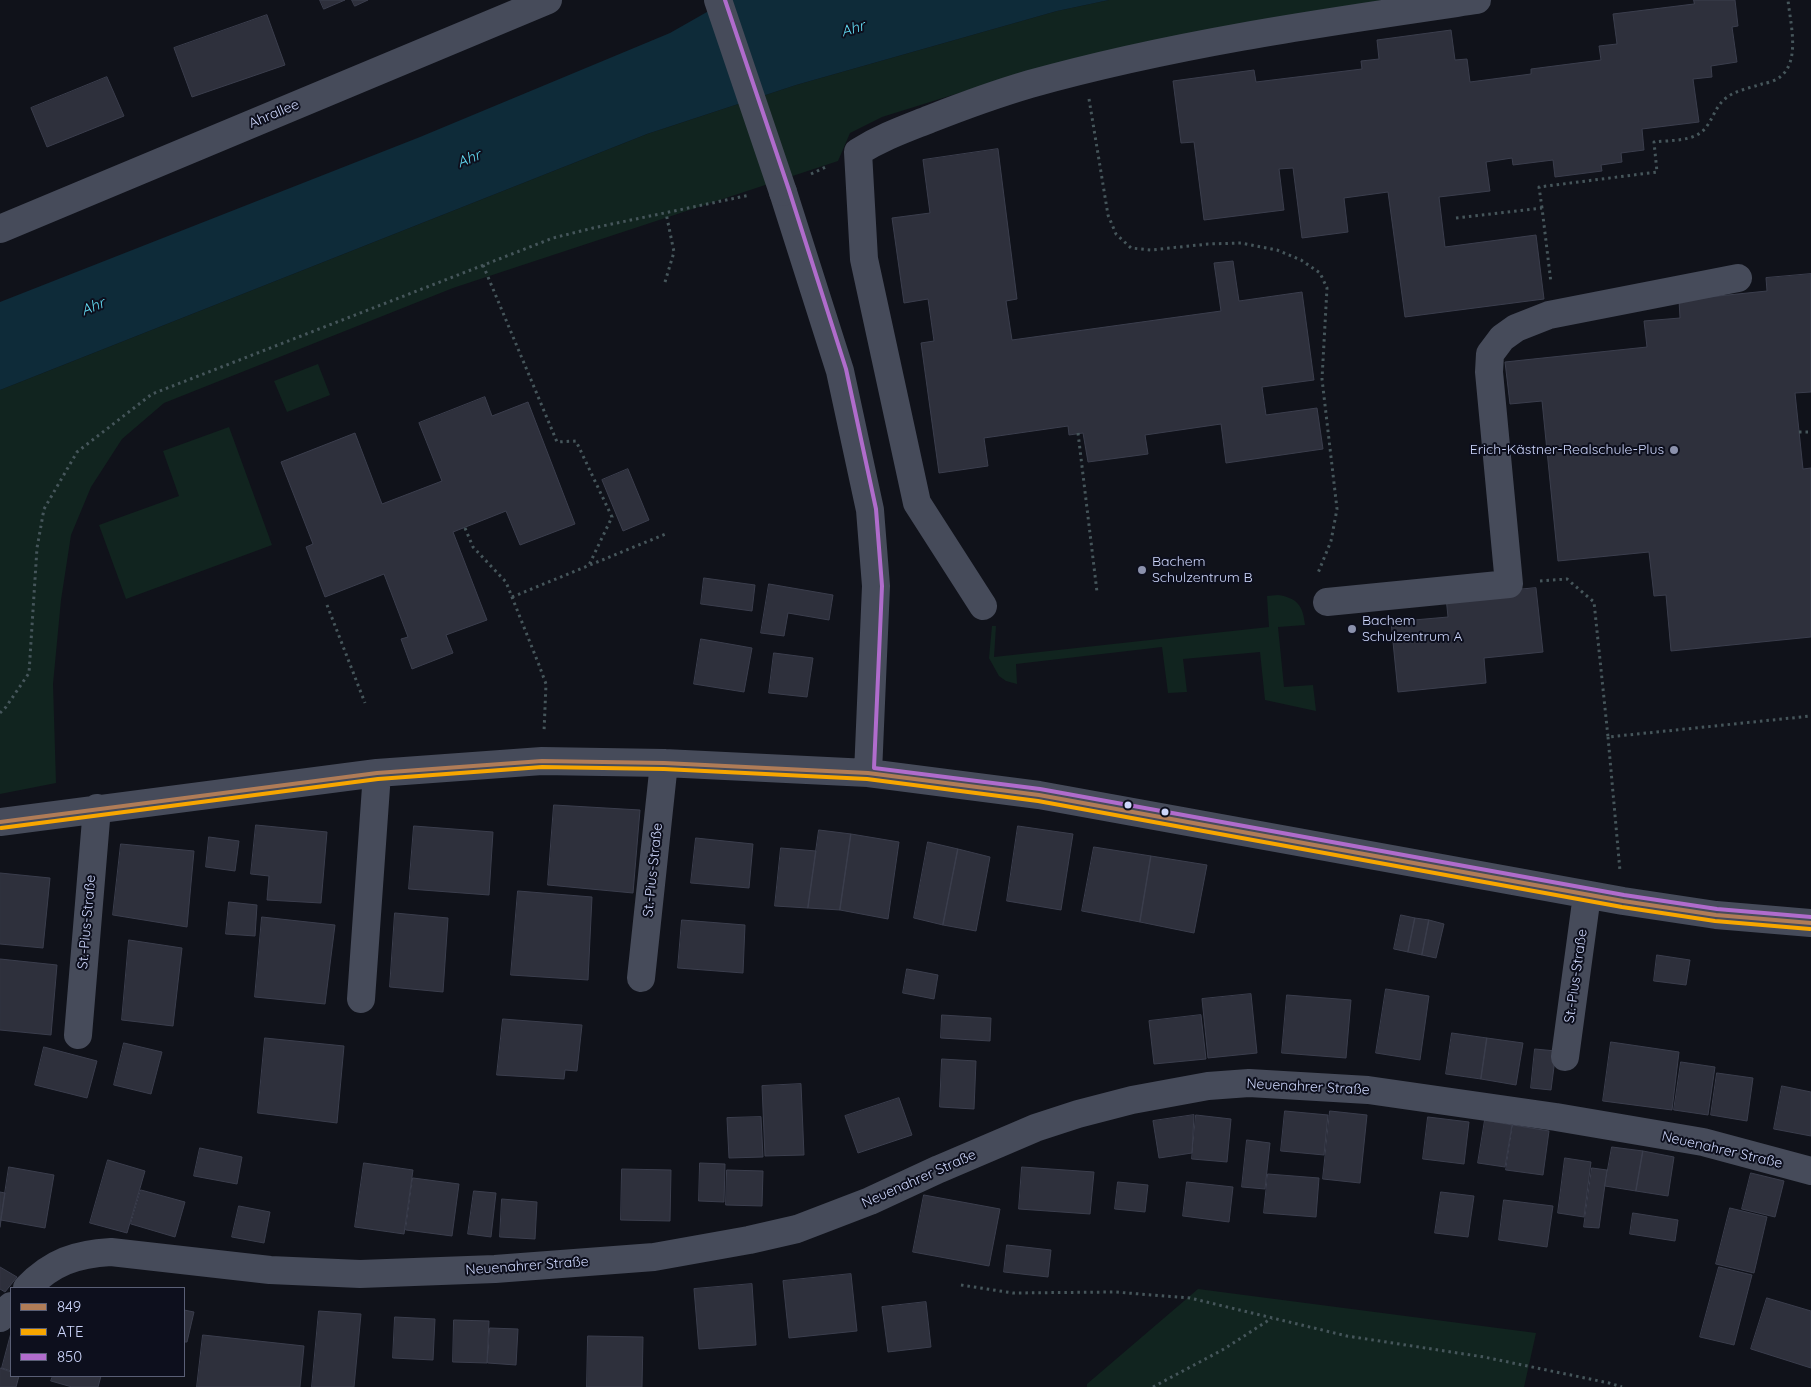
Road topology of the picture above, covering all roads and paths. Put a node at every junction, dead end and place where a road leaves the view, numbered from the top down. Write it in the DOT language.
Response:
graph roads {
  1 [pos="548,0"];
  2 [pos="718,0"];
  3 [pos="1477,0"];
  4 [pos="1788,0"];
  5 [pos="1085,69"];
  6 [pos="750,195"];
  7 [pos="1542,208"];
  8 [pos="666,212"];
  9 [pos="1456,218"];
  10 [pos="0,229"];
  11 [pos="483,265"];
  12 [pos="1738,278"];
  13 [pos="665,282"];
  14 [pos="1554,314"];
  15 [pos="1799,432"];
  16 [pos="1811,432"];
  17 [pos="1078,433"];
  18 [pos="465,528"];
  19 [pos="668,533"];
  20 [pos="589,565"];
  21 [pos="1317,574"];
  22 [pos="1509,584"];
  23 [pos="1097,592"];
  24 [pos="512,597"];
  25 [pos="1327,602"];
  26 [pos="327,605"];
  27 [pos="982,606"];
  28 [pos="365,703"];
  29 [pos="0,713"];
  30 [pos="1811,716"];
  31 [pos="1608,737"];
  32 [pos="542,761"];
  33 [pos="664,763"];
  34 [pos="377,773"];
  35 [pos="868,773"];
  36 [pos="97,808"];
  37 [pos="0,822"];
  38 [pos="1587,895"];
  39 [pos="1623,901"];
  40 [pos="1811,923"];
  41 [pos="641,978"];
  42 [pos="361,999"];
  43 [pos="78,1035"];
  44 [pos="1564,1057"];
  45 [pos="1811,1171"];
  46 [pos="961,1285"];
  47 [pos="28,1287"];
  48 [pos="10,1307"];
  49 [pos="0,1318"];
  50 [pos="1273,1318"];
  51 [pos="1153,1387"];
  52 [pos="1622,1387"];
  1 -- 10 [label="street, Ahrallee"];
  2 -- 35 [label="street, bridge"];
  3 -- 5 [label="street"];
  4 -- 7 [label="path"];
  5 -- 21 [label="path"];
  5 -- 27 [label="street"];
  6 -- 8 [label="path"];
  7 -- 9 [label="path"];
  7 -- 14 [label="path"];
  8 -- 11 [label="path"];
  8 -- 13 [label="path"];
  11 -- 20 [label="path"];
  11 -- 29 [label="path"];
  12 -- 14 [label="street"];
  14 -- 22 [label="street"];
  15 -- 16 [label="path"];
  17 -- 23 [label="path"];
  18 -- 24 [label="path"];
  19 -- 20 [label="path"];
  20 -- 24 [label="path"];
  22 -- 25 [label="street"];
  22 -- 31 [label="path"];
  24 -- 32 [label="path"];
  26 -- 28 [label="path"];
  30 -- 31 [label="path"];
  31 -- 39 [label="path"];
  32 -- 33 [label="street"];
  32 -- 34 [label="street"];
  33 -- 35 [label="street"];
  33 -- 41 [label="street, St.-Pius-Straße"];
  34 -- 36 [label="street"];
  34 -- 42 [label="street"];
  35 -- 38 [label="street"];
  36 -- 37 [label="street"];
  36 -- 43 [label="street, St.-Pius-Straße"];
  38 -- 39 [label="street"];
  38 -- 44 [label="street, St.-Pius-Straße"];
  39 -- 40 [label="street"];
  45 -- 47 [label="street, Neuenahrer Straße"];
  46 -- 50 [label="path"];
  48 -- 49 [label="street"];
  50 -- 51 [label="path"];
  50 -- 52 [label="path"];
}
